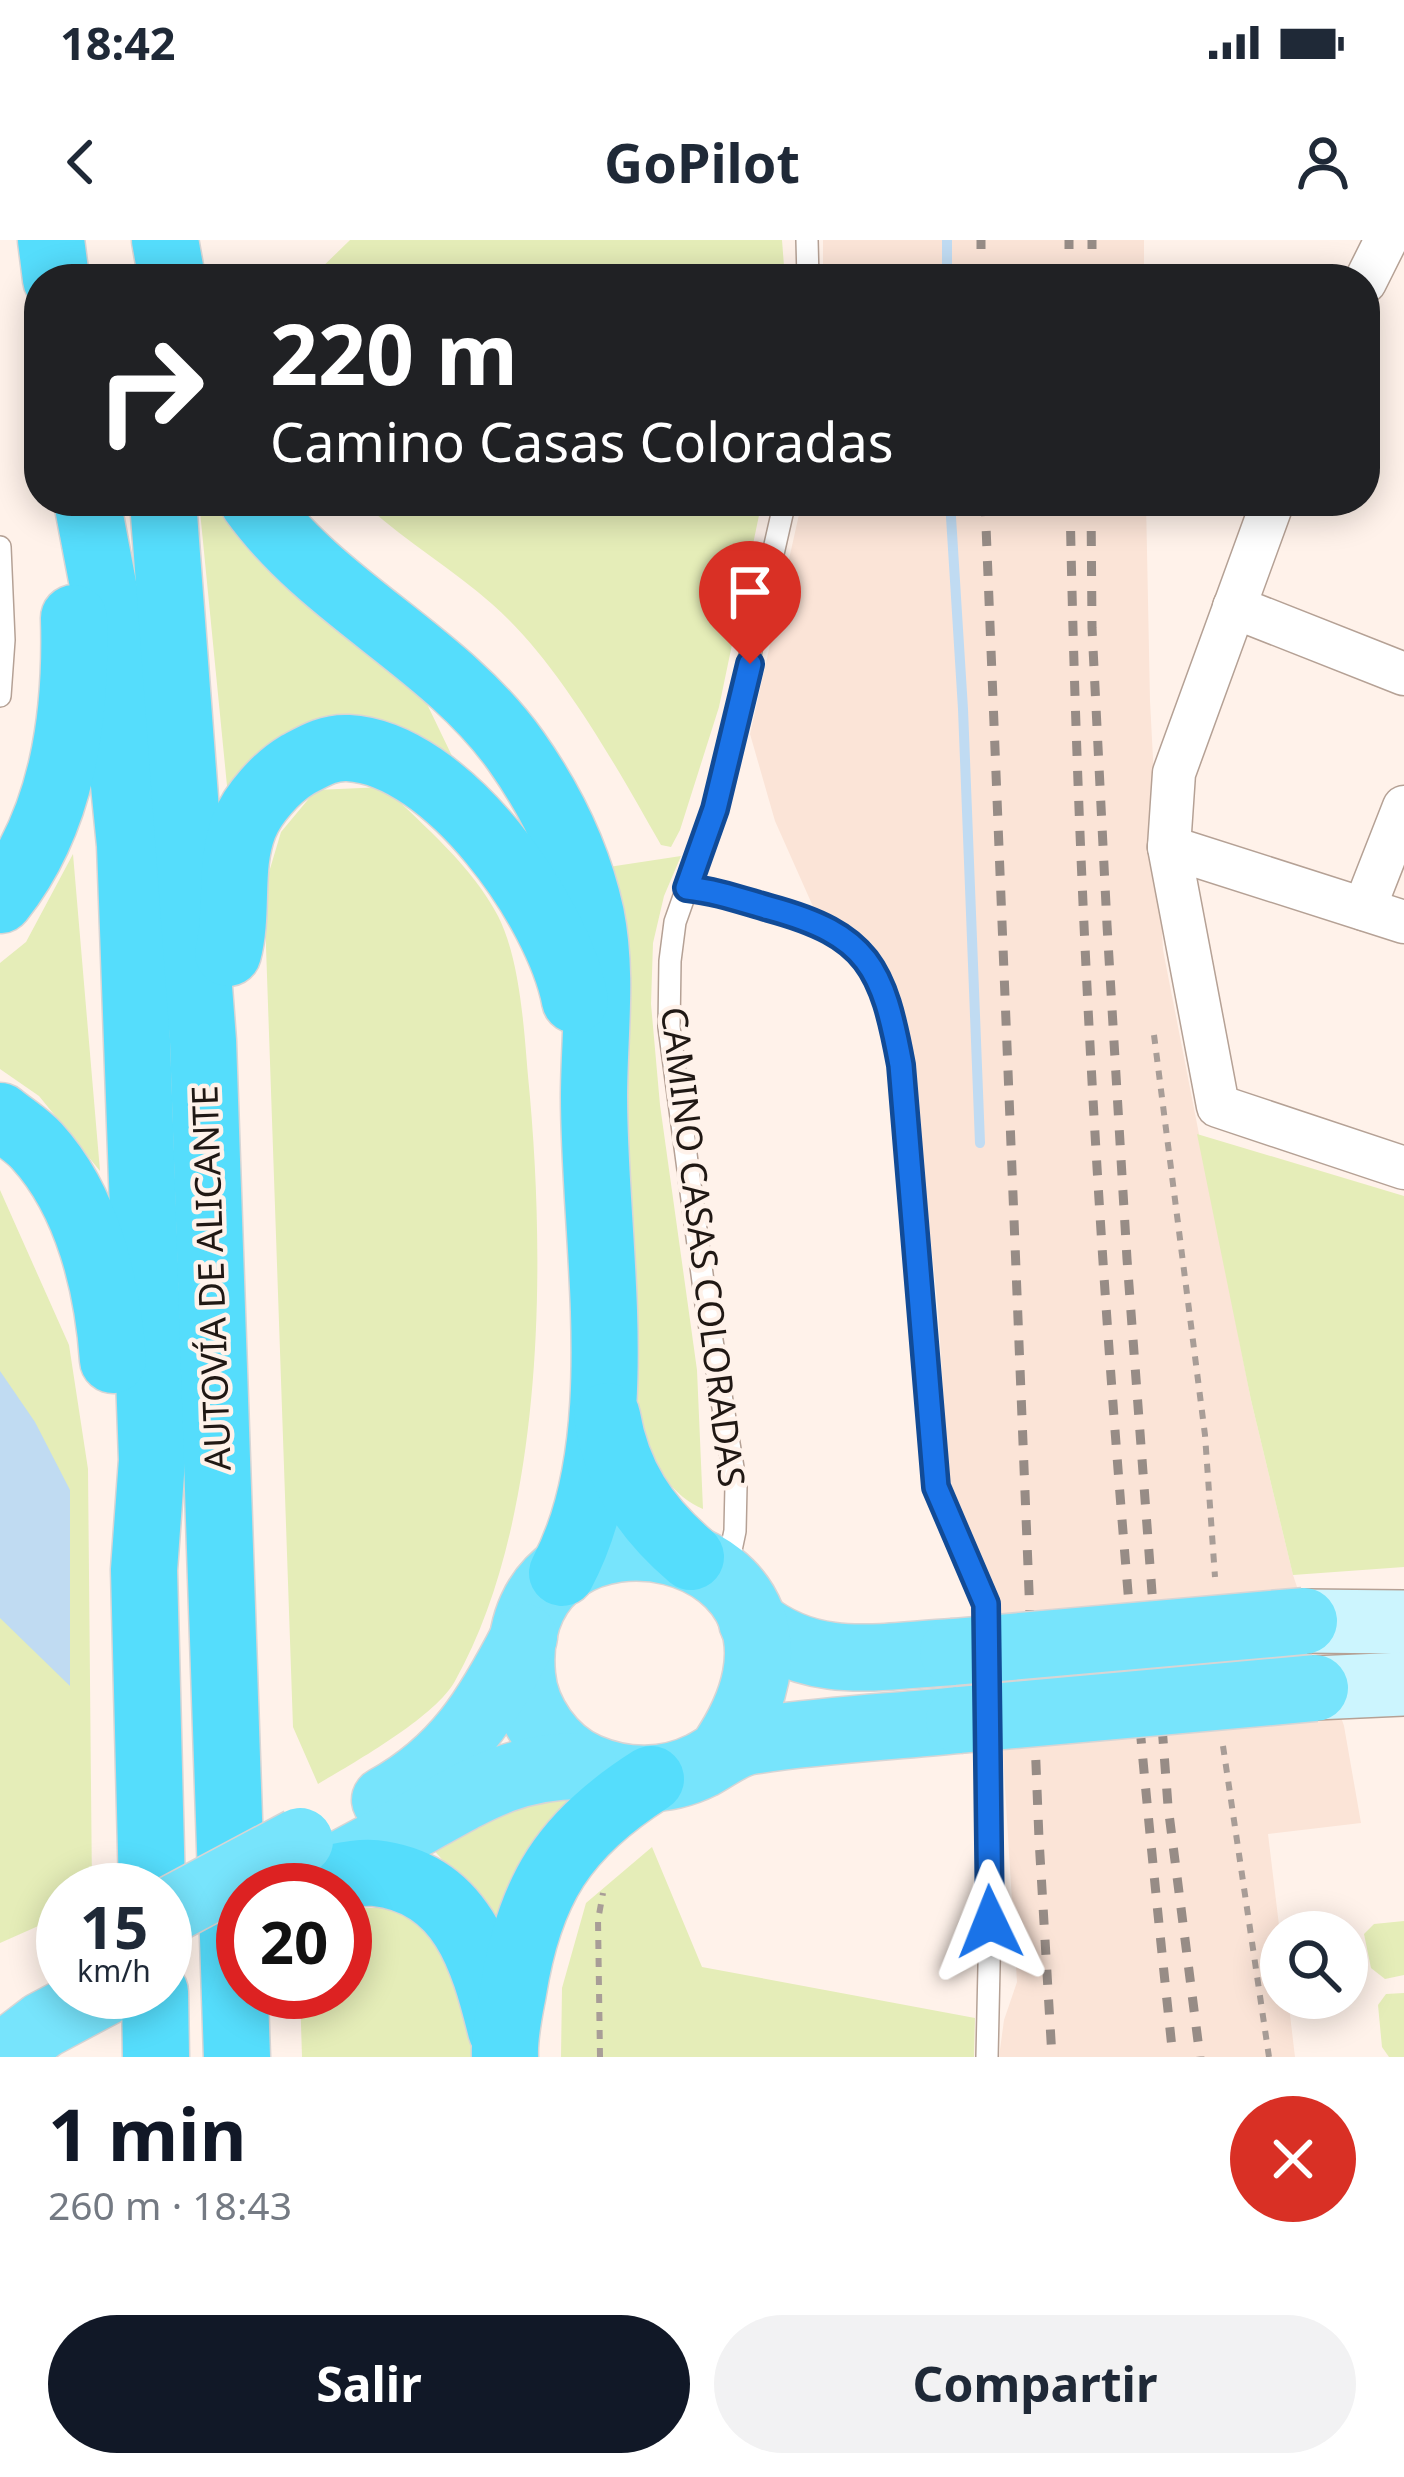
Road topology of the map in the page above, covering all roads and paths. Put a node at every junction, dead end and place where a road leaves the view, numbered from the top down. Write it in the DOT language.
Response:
graph roads {
  1 [pos="82,516"];
  2 [pos="87,516"];
  3 [pos="164,516"];
  4 [pos="267,516"];
  5 [pos="782,516"];
  6 [pos="1268,516"];
  7 [pos="0,547"];
  8 [pos="1234,608"];
  9 [pos="1404,674"];
  10 [pos="0,696"];
  11 [pos="1404,808"];
  12 [pos="1169,847"];
  13 [pos="687,888"];
  14 [pos="0,900"];
  15 [pos="1384,916"];
  16 [pos="1154,1036"];
  17 [pos="203,1041"];
  18 [pos="594,1097"];
  19 [pos="0,1116"];
  20 [pos="1404,1168"];
  21 [pos="604,1400"];
  22 [pos="144,1570"];
  23 [pos="562,1573"];
  24 [pos="1215,1576"];
  25 [pos="721,1584"];
  26 [pos="1304,1621"];
  27 [pos="1404,1622"];
  28 [pos="524,1637"];
  29 [pos="971,1684"];
  30 [pos="1404,1684"];
  31 [pos="1315,1688"];
  32 [pos="1222,1740"];
  33 [pos="722,1752"];
  34 [pos="584,1766"];
  35 [pos="651,1779"];
  36 [pos="151,1863"];
  37 [pos="311,1863"];
  38 [pos="317,1863"];
  39 [pos="372,1873"];
  40 [pos="604,1884"];
  41 [pos="155,2019"];
  42 [pos="504,2051"];
  43 [pos="156,2057"];
  44 [pos="237,2057"];
  45 [pos="600,2057"];
  46 [pos="986,2057"];
  47 [pos="1269,2057"];
  1 -- 14 [label="highway"];
  2 -- 22 [label="highway, AUTOVÍA DE ALICANTE"];
  3 -- 17 [label="highway, AUTOVÍA DE ALICANTE"];
  4 -- 18 [label="highway"];
  5 -- 13 [label="lane, CAMINO CASAS COLORADAS"];
  6 -- 8 [label="street"];
  7 -- 10 [label="lane"];
  8 -- 9 [label="street"];
  8 -- 12 [label="street"];
  11 -- 15 [label="street"];
  12 -- 15 [label="street"];
  12 -- 20 [label="street"];
  13 -- 25 [label="lane, CAMINO CASAS COLORADAS"];
  13 -- 29 [label="lane"];
  16 -- 24 [label="path"];
  17 -- 18 [label="highway"];
  17 -- 44 [label="highway, AUTOVÍA DE ALICANTE"];
  18 -- 21 [label="highway"];
  19 -- 22 [label="highway"];
  21 -- 23 [label="highway"];
  21 -- 25 [label="highway"];
  22 -- 36 [label="highway, AUTOVÍA DE ALICANTE"];
  23 -- 25 [label="highway"];
  23 -- 28 [label="highway"];
  25 -- 29 [label="highway"];
  25 -- 33 [label="highway"];
  26 -- 27 [label="main road"];
  26 -- 29 [label="highway, bridge"];
  28 -- 34 [label="highway"];
  28 -- 37 [label="highway"];
  29 -- 31 [label="highway, bridge"];
  29 -- 33 [label="highway"];
  29 -- 46 [label="lane"];
  30 -- 31 [label="main road"];
  32 -- 47 [label="path"];
  33 -- 35 [label="highway"];
  34 -- 35 [label="highway"];
  34 -- 38 [label="highway"];
  35 -- 42 [label="highway"];
  39 -- 42 [label="highway"];
  40 -- 45 [label="path"];
  41 -- 43 [label="highway"];
}
